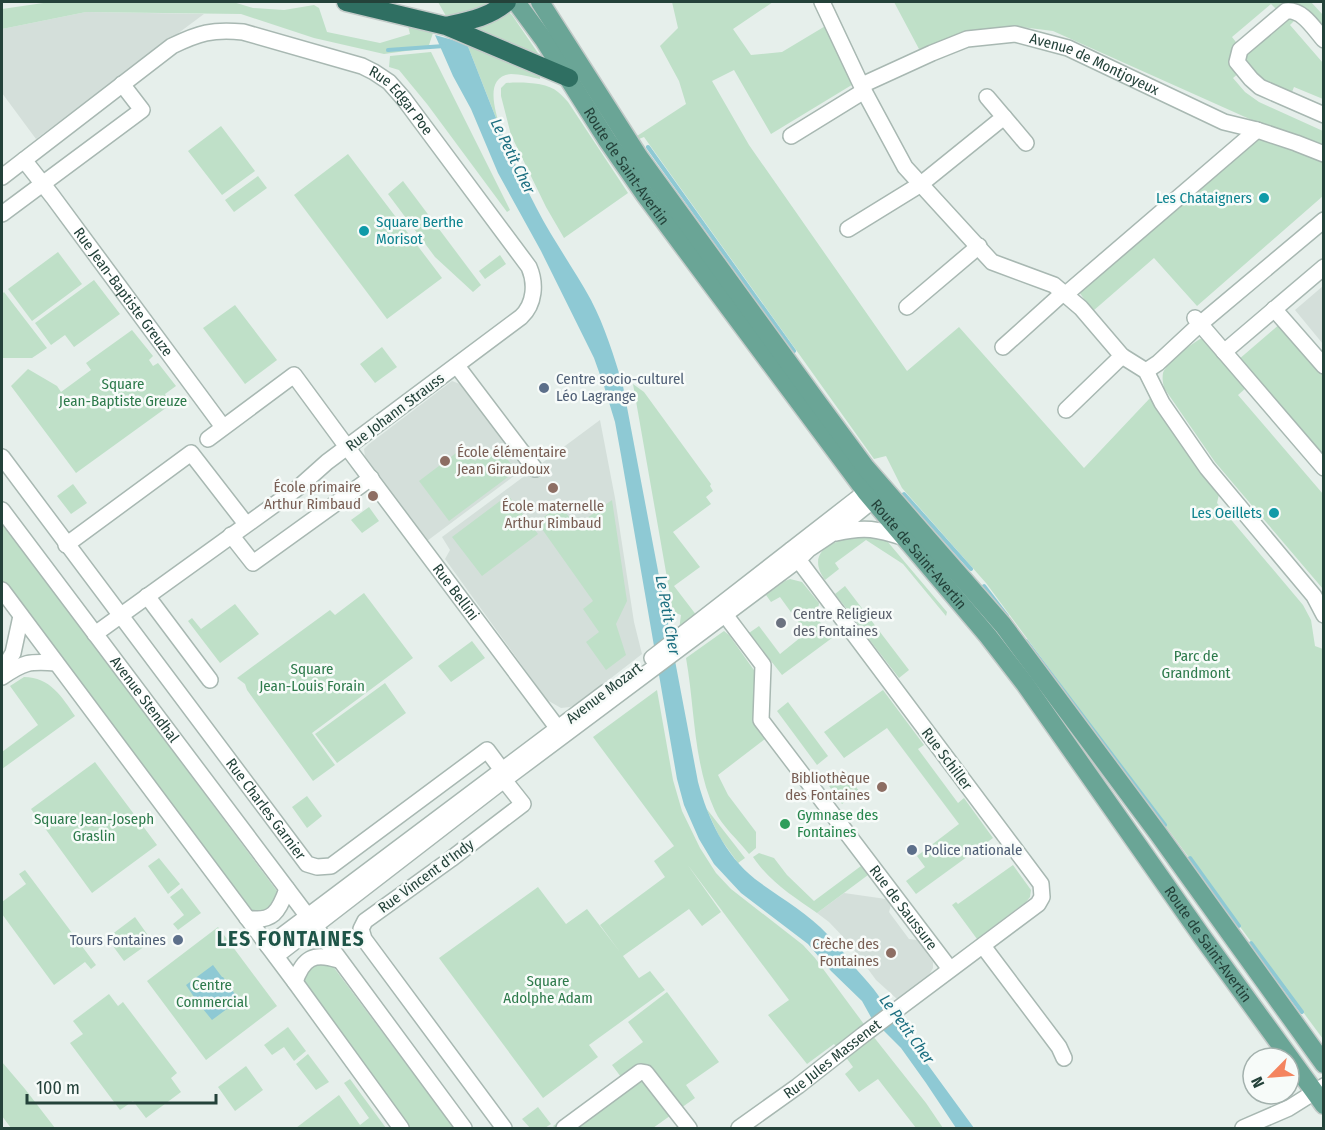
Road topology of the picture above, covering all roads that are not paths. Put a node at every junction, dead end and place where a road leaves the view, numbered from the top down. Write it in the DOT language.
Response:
graph roads {
  1 [pos="346,2"];
  2 [pos="507,2"];
  3 [pos="516,2"];
  4 [pos="540,2"];
  5 [pos="822,2"];
  6 [pos="446,26"];
  7 [pos="1323,40"];
  8 [pos="569,78"];
  9 [pos="122,84"];
  10 [pos="863,88"];
  11 [pos="987,97"];
  12 [pos="1323,116"];
  13 [pos="1004,117"];
  14 [pos="1257,130"];
  15 [pos="791,136"];
  16 [pos="1026,143"];
  17 [pos="1323,154"];
  18 [pos="24,160"];
  19 [pos="2,177"];
  20 [pos="42,183"];
  21 [pos="921,184"];
  22 [pos="2,214"];
  23 [pos="1323,220"];
  24 [pos="848,229"];
  25 [pos="979,246"];
  26 [pos="1323,267"];
  27 [pos="531,273"];
  28 [pos="1065,293"];
  29 [pos="907,307"];
  30 [pos="1274,309"];
  31 [pos="1197,321"];
  32 [pos="1003,347"];
  33 [pos="1224,352"];
  34 [pos="1122,356"];
  35 [pos="457,366"];
  36 [pos="1323,366"];
  37 [pos="1146,371"];
  38 [pos="1066,410"];
  39 [pos="224,427"];
  40 [pos="208,439"];
  41 [pos="347,447"];
  42 [pos="2,457"];
  43 [pos="1323,468"];
  44 [pos="535,469"];
  45 [pos="370,478"];
  46 [pos="874,492"];
  47 [pos="2,510"];
  48 [pos="246,525"];
  49 [pos="231,535"];
  50 [pos="830,535"];
  51 [pos="904,538"];
  52 [pos="66,545"];
  53 [pos="794,555"];
  54 [pos="2,590"];
  55 [pos="147,596"];
  56 [pos="722,610"];
  57 [pos="120,615"];
  58 [pos="1323,615"];
  59 [pos="21,616"];
  60 [pos="95,634"];
  61 [pos="56,663"];
  62 [pos="2,671"];
  63 [pos="2,677"];
  64 [pos="210,680"];
  65 [pos="561,732"];
  66 [pos="503,775"];
  67 [pos="287,889"];
  68 [pos="247,918"];
  69 [pos="311,921"];
  70 [pos="982,946"];
  71 [pos="272,951"];
  72 [pos="338,960"];
  73 [pos="950,969"];
  74 [pos="295,982"];
  75 [pos="1064,1058"];
  76 [pos="1323,1065"];
  77 [pos="1321,1094"];
  78 [pos="401,1128"];
  79 [pos="464,1128"];
  80 [pos="504,1128"];
  81 [pos="564,1128"];
  82 [pos="689,1128"];
  83 [pos="739,1128"];
  84 [pos="1243,1128"];
  1 -- 6 [label="highway"];
  2 -- 6 [label="highway"];
  3 -- 8 [label="main road, Route de Saint-Avertin"];
  4 -- 46 [label="main road, Route de Saint-Avertin"];
  5 -- 10 [label="street"];
  6 -- 8 [label="highway"];
  7 -- 12 [label="street"];
  8 -- 46 [label="main road, Route de Saint-Avertin"];
  9 -- 18 [label="street"];
  9 -- 20 [label="street"];
  9 -- 27 [label="street, Rue Edgar Poe"];
  10 -- 14 [label="street, Avenue de Montjoyeux"];
  10 -- 15 [label="street, Avenue de Montjoyeux"];
  10 -- 21 [label="street"];
  11 -- 13 [label="street"];
  13 -- 16 [label="street"];
  13 -- 21 [label="street"];
  14 -- 17 [label="street, Avenue de Montjoyeux"];
  14 -- 28 [label="street"];
  18 -- 19 [label="street"];
  18 -- 20 [label="street, Rue Jean-Baptiste Greuze"];
  20 -- 22 [label="street"];
  20 -- 39 [label="street, Rue Jean-Baptiste Greuze"];
  21 -- 24 [label="street"];
  21 -- 25 [label="street"];
  23 -- 31 [label="street"];
  25 -- 28 [label="street"];
  25 -- 29 [label="street"];
  26 -- 30 [label="street"];
  27 -- 35 [label="street, Rue Johann Strauss"];
  28 -- 32 [label="street"];
  28 -- 34 [label="street"];
  30 -- 33 [label="street"];
  30 -- 36 [label="street"];
  31 -- 33 [label="street"];
  31 -- 37 [label="street"];
  33 -- 43 [label="street"];
  34 -- 37 [label="street"];
  34 -- 38 [label="street"];
  35 -- 41 [label="street, Rue Johann Strauss"];
  35 -- 44 [label="street"];
  37 -- 58 [label="street"];
  39 -- 40 [label="street"];
  39 -- 41 [label="street"];
  41 -- 45 [label="street, Rue Bellini"];
  41 -- 48 [label="street, Rue Johann Strauss"];
  42 -- 52 [label="street"];
  45 -- 49 [label="street"];
  45 -- 65 [label="street, Rue Bellini"];
  46 -- 50 [label="street, Avenue Mozart"];
  46 -- 51 [label="main road, Route de Saint-Avertin"];
  46 -- 53 [label="street, Avenue Mozart"];
  46 -- 76 [label="main road, Route de Saint-Avertin"];
  47 -- 60 [label="street, Avenue Stendhal"];
  48 -- 49 [label="street, Rue Johann Strauss"];
  48 -- 52 [label="street"];
  49 -- 55 [label="street, Rue Johann Strauss"];
  50 -- 51 [label="street, Avenue Mozart"];
  50 -- 53 [label="street, Avenue Mozart"];
  51 -- 77 [label="main road, Route de Saint-Avertin"];
  52 -- 57 [label="street"];
  53 -- 56 [label="street, Avenue Mozart"];
  53 -- 70 [label="street, Rue Schiller"];
  54 -- 59 [label="street"];
  55 -- 57 [label="street, Rue Johann Strauss"];
  55 -- 64 [label="street"];
  56 -- 65 [label="street, Avenue Mozart"];
  56 -- 73 [label="street, Rue de Saussure"];
  57 -- 60 [label="street, Rue Johann Strauss"];
  57 -- 66 [label="street, Rue Charles Garnier"];
  59 -- 61 [label="street"];
  59 -- 62 [label="street"];
  60 -- 67 [label="street, Avenue Stendhal"];
  61 -- 63 [label="street"];
  61 -- 68 [label="street"];
  65 -- 66 [label="street, Avenue Mozart"];
  66 -- 69 [label="street, Avenue Mozart"];
  66 -- 80 [label="street, Rue Vincent d'Indy"];
  67 -- 68 [label="street"];
  67 -- 69 [label="street, Avenue Stendhal"];
  68 -- 71 [label="street"];
  69 -- 71 [label="street, Avenue Mozart"];
  69 -- 72 [label="street, Avenue Stendhal"];
  70 -- 73 [label="street, Rue Jules Massenet"];
  70 -- 75 [label="street"];
  71 -- 74 [label="street"];
  72 -- 74 [label="street"];
  72 -- 79 [label="street, Avenue Stendhal"];
  73 -- 83 [label="street, Rue Jules Massenet"];
  74 -- 78 [label="street"];
  77 -- 84 [label="street"];
  81 -- 82 [label="street"];
}
